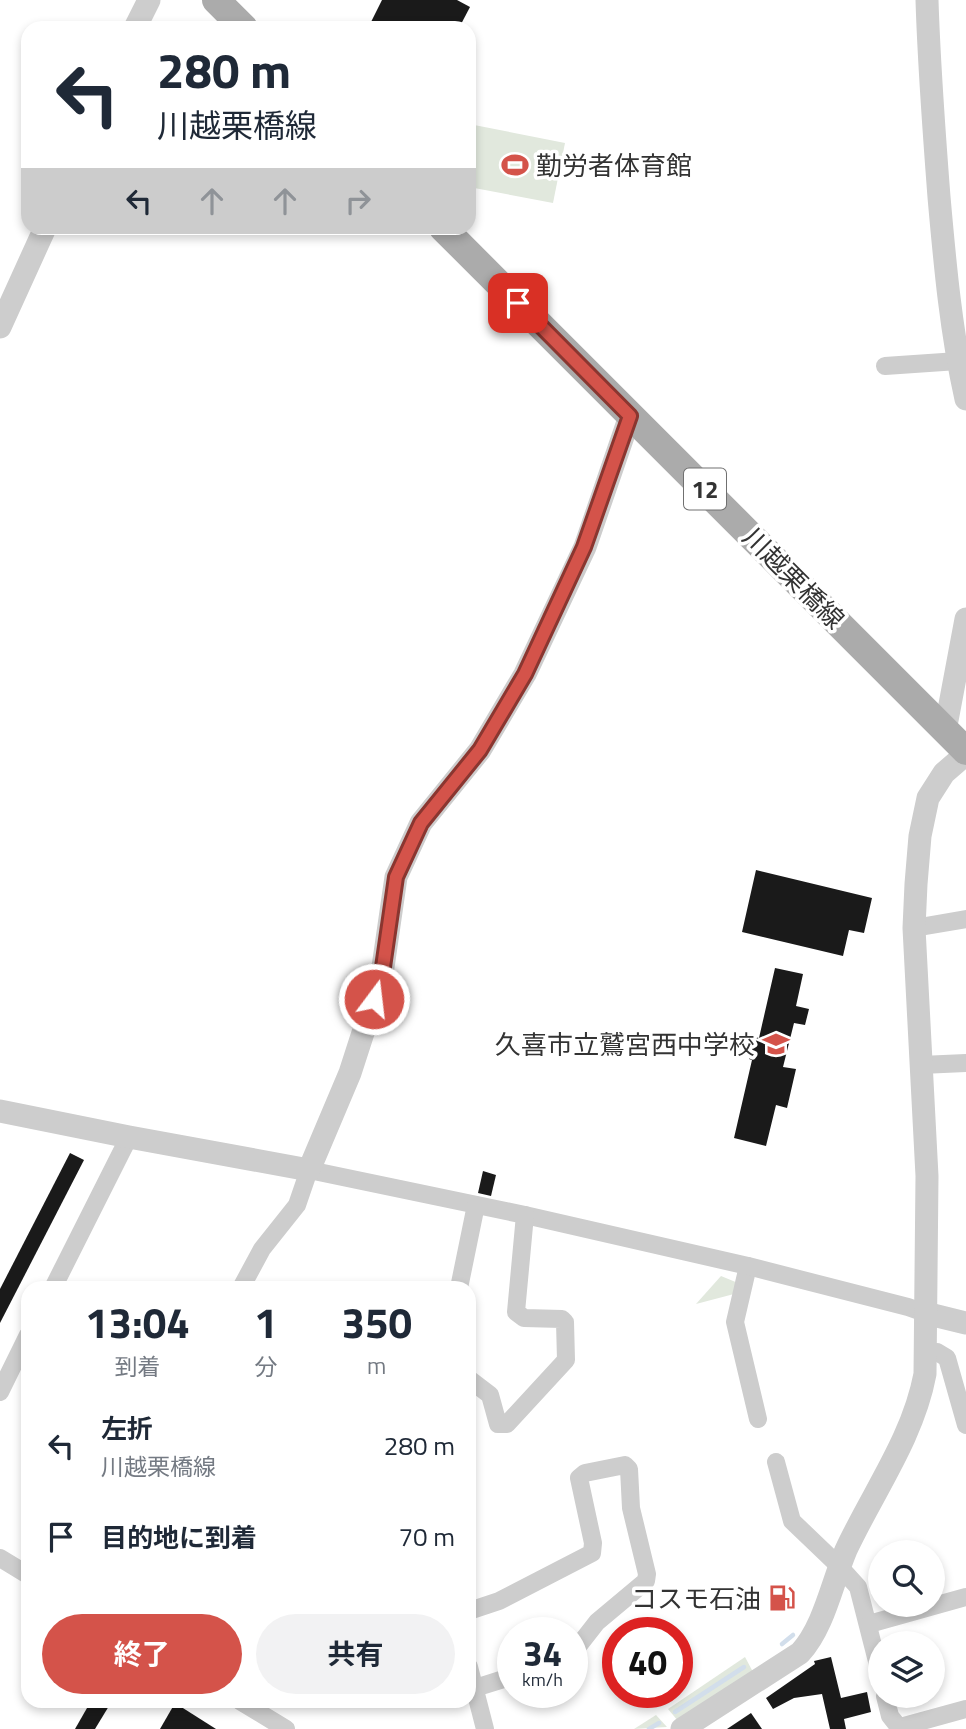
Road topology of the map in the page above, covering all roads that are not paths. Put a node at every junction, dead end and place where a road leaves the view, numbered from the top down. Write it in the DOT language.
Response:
graph roads {
  1 [pos="149,0"];
  2 [pos="216,0"];
  3 [pos="927,0"];
  4 [pos="138,21"];
  5 [pos="237,21"];
  6 [pos="42,235"];
  7 [pos="450,235"];
  8 [pos="0,327"];
  9 [pos="960,351"];
  10 [pos="885,366"];
  11 [pos="966,398"];
  12 [pos="630,416"];
  13 [pos="965,633"];
  14 [pos="945,732"];
  15 [pos="966,752"];
  16 [pos="966,919"];
  17 [pos="915,928"];
  18 [pos="966,1063"];
  19 [pos="921,1065"];
  20 [pos="0,1111"];
  21 [pos="129,1137"];
  22 [pos="309,1170"];
  23 [pos="476,1205"];
  24 [pos="525,1215"];
  25 [pos="748,1266"];
  26 [pos="56,1281"];
  27 [pos="245,1281"];
  28 [pos="460,1281"];
  29 [pos="925,1313"];
  30 [pos="966,1323"];
  31 [pos="21,1349"];
  32 [pos="925,1352"];
  33 [pos="476,1384"];
  34 [pos="0,1392"];
  35 [pos="758,1419"];
  36 [pos="966,1425"];
  37 [pos="776,1462"];
  38 [pos="0,1558"];
  39 [pos="839,1566"];
  40 [pos="21,1570"];
  41 [pos="966,1597"];
  42 [pos="476,1609"];
  43 [pos="869,1624"];
  44 [pos="871,1631"];
  45 [pos="588,1634"];
  46 [pos="497,1681"];
  47 [pos="476,1688"];
  48 [pos="476,1692"];
  49 [pos="252,1708"];
  50 [pos="888,1708"];
  51 [pos="966,1709"];
  52 [pos="286,1729"];
  53 [pos="485,1729"];
  54 [pos="682,1729"];
  1 -- 4 [label="street"];
  2 -- 5 [label="main road"];
  3 -- 9 [label="street"];
  6 -- 8 [label="street"];
  7 -- 12 [label="main road, 川越栗橋線 / 12"];
  9 -- 10 [label="street"];
  9 -- 11 [label="street"];
  12 -- 14 [label="main road, 川越栗橋線 / 12"];
  12 -- 22 [label="street"];
  13 -- 14 [label="street"];
  14 -- 15 [label="main road, 川越栗橋線 / 12"];
  15 -- 17 [label="street"];
  16 -- 17 [label="street"];
  17 -- 19 [label="street"];
  18 -- 19 [label="street"];
  19 -- 29 [label="street"];
  20 -- 21 [label="street"];
  21 -- 22 [label="street"];
  21 -- 26 [label="street"];
  22 -- 23 [label="street"];
  22 -- 27 [label="street"];
  23 -- 24 [label="street"];
  23 -- 28 [label="street"];
  24 -- 25 [label="street"];
  24 -- 33 [label="street"];
  25 -- 29 [label="street"];
  25 -- 35 [label="street"];
  29 -- 30 [label="street"];
  29 -- 32 [label="street"];
  31 -- 34 [label="street"];
  32 -- 36 [label="street"];
  32 -- 39 [label="street"];
  37 -- 39 [label="street"];
  38 -- 40 [label="street"];
  39 -- 43 [label="street"];
  39 -- 54 [label="street"];
  41 -- 43 [label="street"];
  42 -- 45 [label="street"];
  43 -- 44 [label="street"];
  46 -- 47 [label="street"];
  48 -- 53 [label="street"];
  49 -- 52 [label="street"];
  50 -- 51 [label="street"];
}
